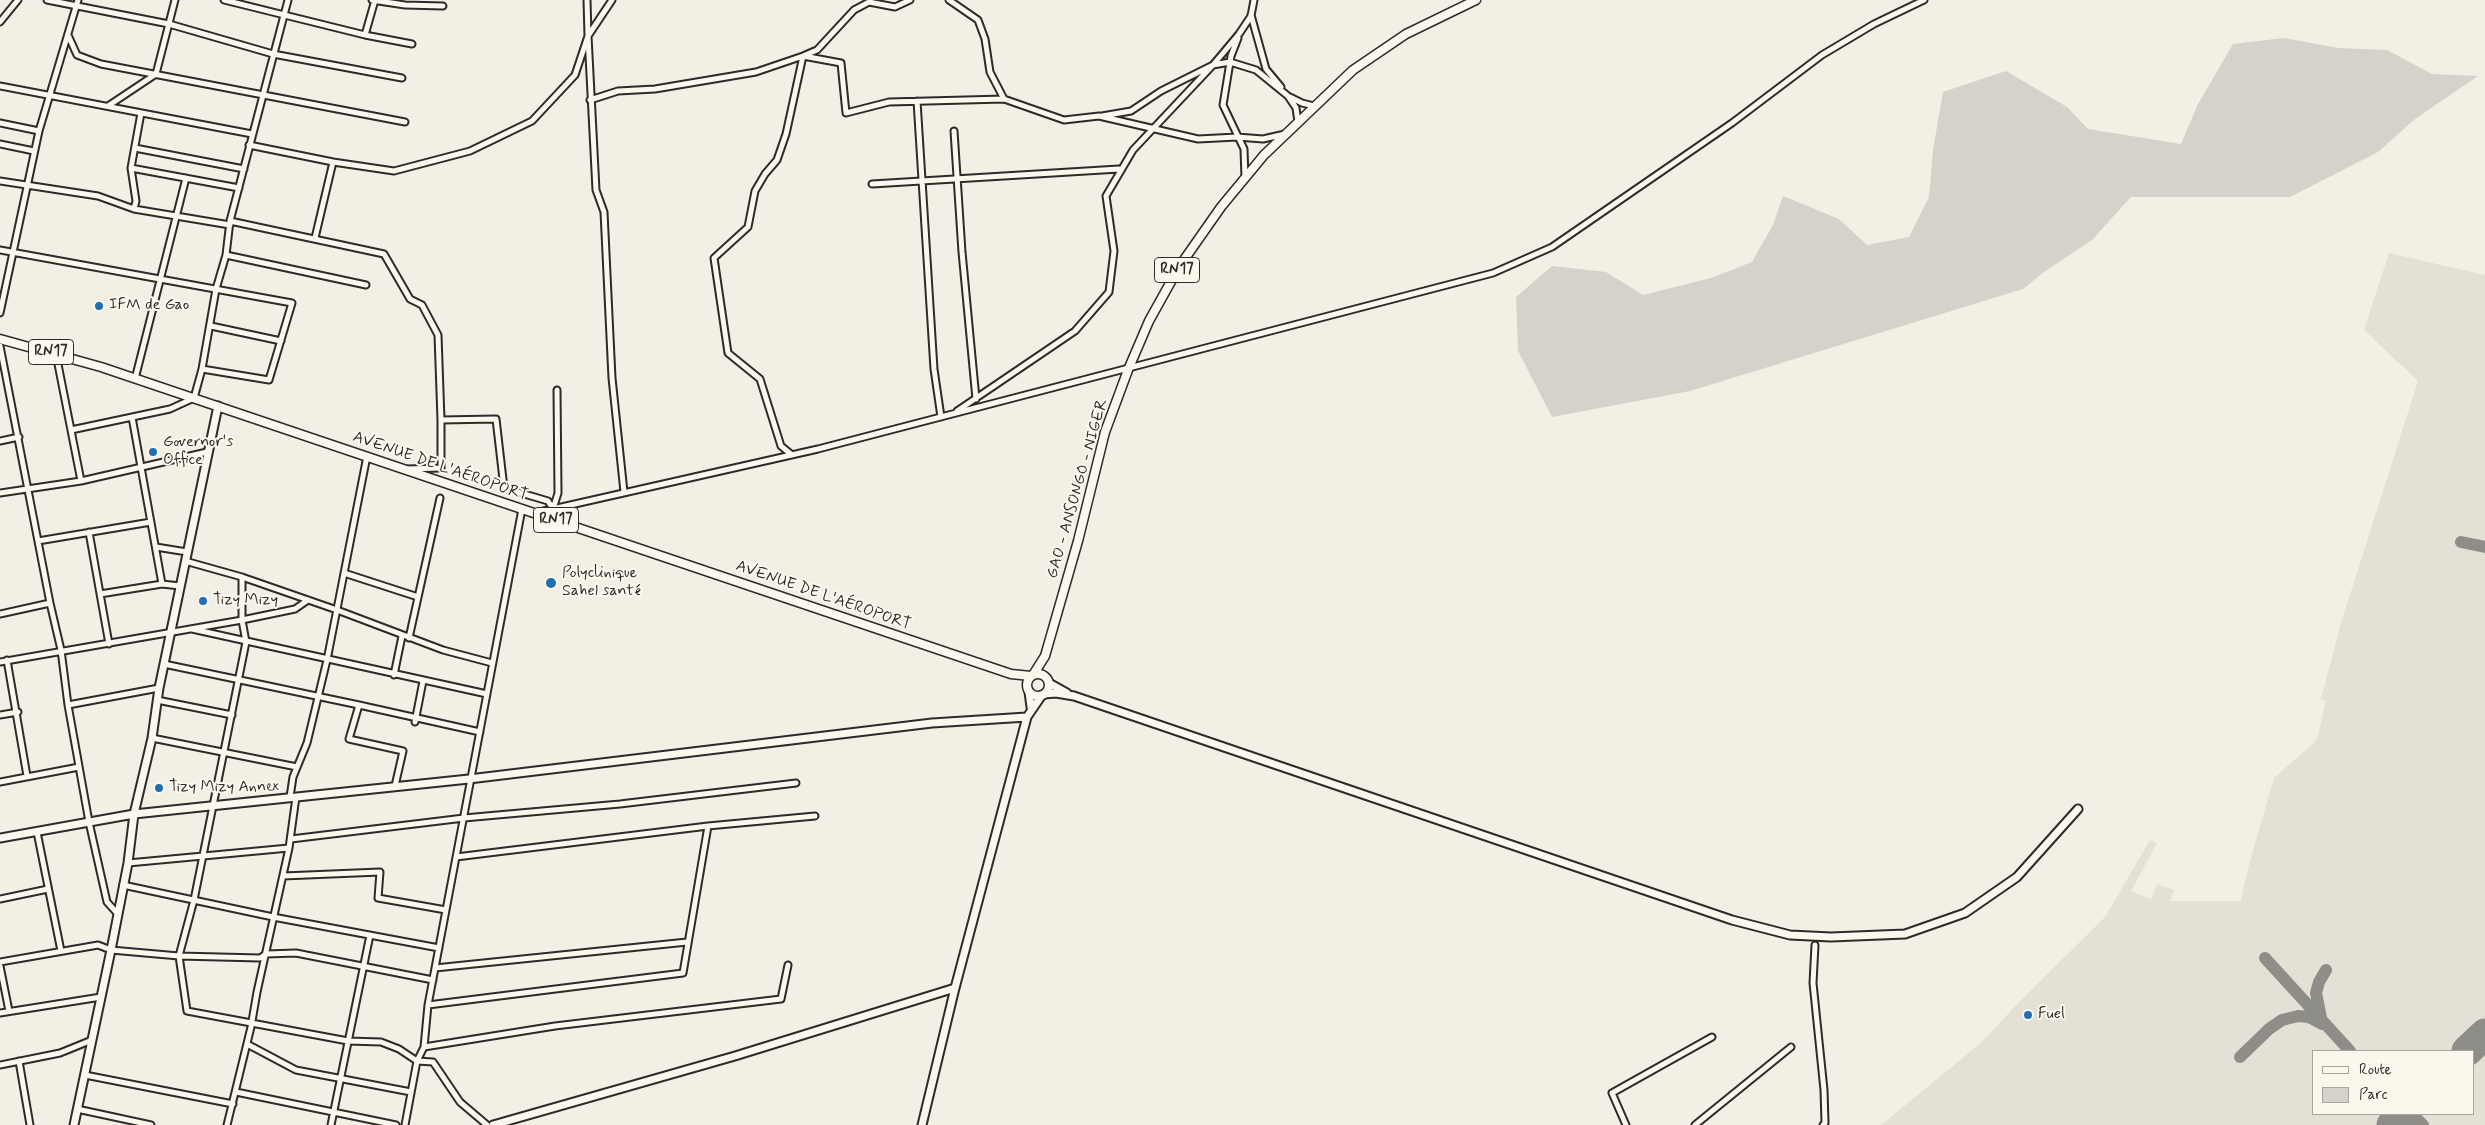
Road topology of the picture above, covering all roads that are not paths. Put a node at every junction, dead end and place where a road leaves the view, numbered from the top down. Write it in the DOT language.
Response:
graph roads {
  1 [pos="18,0"];
  2 [pos="47,0"];
  3 [pos="78,0"];
  4 [pos="175,0"];
  5 [pos="224,0"];
  6 [pos="288,0"];
  7 [pos="374,0"];
  8 [pos="587,0"];
  9 [pos="612,0"];
  10 [pos="910,0"];
  11 [pos="949,0"];
  12 [pos="1250,0"];
  13 [pos="1254,0"];
  14 [pos="1476,0"];
  15 [pos="1924,0"];
  16 [pos="443,6"];
  17 [pos="76,7"];
  18 [pos="284,14"];
  19 [pos="1251,16"];
  20 [pos="0,22"];
  21 [pos="169,24"];
  22 [pos="1239,34"];
  23 [pos="68,35"];
  24 [pos="366,35"];
  25 [pos="588,36"];
  26 [pos="412,44"];
  27 [pos="274,54"];
  28 [pos="803,56"];
  29 [pos="1230,62"];
  30 [pos="1213,65"];
  31 [pos="156,74"];
  32 [pos="402,78"];
  33 [pos="0,86"];
  34 [pos="48,96"];
  35 [pos="1288,96"];
  36 [pos="263,97"];
  37 [pos="1004,99"];
  38 [pos="590,100"];
  39 [pos="917,101"];
  40 [pos="108,106"];
  41 [pos="1314,106"];
  42 [pos="141,113"];
  43 [pos="1099,116"];
  44 [pos="0,122"];
  45 [pos="405,122"];
  46 [pos="1298,122"];
  47 [pos="1153,129"];
  48 [pos="39,131"];
  49 [pos="954,131"];
  50 [pos="1286,133"];
  51 [pos="252,134"];
  52 [pos="1237,137"];
  53 [pos="0,144"];
  54 [pos="250,145"];
  55 [pos="134,148"];
  56 [pos="34,151"];
  57 [pos="333,162"];
  58 [pos="131,168"];
  59 [pos="1119,168"];
  60 [pos="244,169"];
  61 [pos="186,178"];
  62 [pos="1245,178"];
  63 [pos="958,179"];
  64 [pos="0,181"];
  65 [pos="922,181"];
  66 [pos="872,184"];
  67 [pos="26,186"];
  68 [pos="239,188"];
  69 [pos="134,209"];
  70 [pos="177,216"];
  71 [pos="230,223"];
  72 [pos="315,238"];
  73 [pos="0,250"];
  74 [pos="13,252"];
  75 [pos="226,255"];
  76 [pos="159,280"];
  77 [pos="366,285"];
  78 [pos="216,289"];
  79 [pos="0,313"];
  80 [pos="211,326"];
  81 [pos="0,339"];
  82 [pos="281,341"];
  83 [pos="0,346"];
  84 [pos="56,353"];
  85 [pos="202,369"];
  86 [pos="1128,370"];
  87 [pos="134,379"];
  88 [pos="557,390"];
  89 [pos="194,398"];
  90 [pos="976,399"];
  91 [pos="218,406"];
  92 [pos="951,414"];
  93 [pos="132,417"];
  94 [pos="941,417"];
  95 [pos="441,420"];
  96 [pos="71,430"];
  97 [pos="19,437"];
  98 [pos="0,441"];
  99 [pos="207,452"];
  100 [pos="792,455"];
  101 [pos="367,456"];
  102 [pos="142,468"];
  103 [pos="403,469"];
  104 [pos="81,480"];
  105 [pos="29,490"];
  106 [pos="624,492"];
  107 [pos="0,493"];
  108 [pos="440,498"];
  109 [pos="522,509"];
  110 [pos="553,509"];
  111 [pos="534,513"];
  112 [pos="151,522"];
  113 [pos="89,532"];
  114 [pos="38,541"];
  115 [pos="156,547"];
  116 [pos="187,552"];
  117 [pos="185,561"];
  118 [pos="344,573"];
  119 [pos="242,578"];
  120 [pos="162,584"];
  121 [pos="180,586"];
  122 [pos="100,594"];
  123 [pos="418,597"];
  124 [pos="308,600"];
  125 [pos="50,603"];
  126 [pos="337,610"];
  127 [pos="0,614"];
  128 [pos="242,620"];
  129 [pos="191,629"];
  130 [pos="170,633"];
  131 [pos="402,636"];
  132 [pos="409,638"];
  133 [pos="246,642"];
  134 [pos="109,644"];
  135 [pos="61,650"];
  136 [pos="1045,656"];
  137 [pos="7,660"];
  138 [pos="327,660"];
  139 [pos="0,662"];
  140 [pos="164,664"];
  141 [pos="492,664"];
  142 [pos="1011,674"];
  143 [pos="394,675"];
  144 [pos="1032,676"];
  145 [pos="240,680"];
  146 [pos="1047,680"];
  147 [pos="422,681"];
  148 [pos="159,688"];
  149 [pos="1028,690"];
  150 [pos="487,694"];
  151 [pos="1043,695"];
  152 [pos="1069,695"];
  153 [pos="318,696"];
  154 [pos="157,700"];
  155 [pos="359,705"];
  156 [pos="68,706"];
  157 [pos="18,712"];
  158 [pos="1029,714"];
  159 [pos="0,715"];
  160 [pos="232,715"];
  161 [pos="415,721"];
  162 [pos="480,732"];
  163 [pos="152,738"];
  164 [pos="224,753"];
  165 [pos="79,767"];
  166 [pos="297,767"];
  167 [pos="27,776"];
  168 [pos="469,779"];
  169 [pos="0,782"];
  170 [pos="796,783"];
  171 [pos="395,786"];
  172 [pos="293,797"];
  173 [pos="212,806"];
  174 [pos="2078,809"];
  175 [pos="134,814"];
  176 [pos="816,816"];
  177 [pos="464,818"];
  178 [pos="89,822"];
  179 [pos="708,826"];
  180 [pos="37,832"];
  181 [pos="0,838"];
  182 [pos="291,839"];
  183 [pos="289,848"];
  184 [pos="203,856"];
  185 [pos="456,858"];
  186 [pos="128,863"];
  187 [pos="283,876"];
  188 [pos="123,885"];
  189 [pos="48,889"];
  190 [pos="0,899"];
  191 [pos="194,900"];
  192 [pos="446,910"];
  193 [pos="117,913"];
  194 [pos="273,917"];
  195 [pos="370,935"];
  196 [pos="687,942"];
  197 [pos="1815,945"];
  198 [pos="439,948"];
  199 [pos="111,950"];
  200 [pos="61,951"];
  201 [pos="266,954"];
  202 [pos="179,956"];
  203 [pos="0,964"];
  204 [pos="788,965"];
  205 [pos="364,966"];
  206 [pos="435,968"];
  207 [pos="433,980"];
  208 [pos="955,988"];
  209 [pos="101,997"];
  210 [pos="428,1005"];
  211 [pos="9,1011"];
  212 [pos="0,1013"];
  213 [pos="252,1024"];
  214 [pos="1712,1037"];
  215 [pos="92,1040"];
  216 [pos="348,1041"];
  217 [pos="247,1044"];
  218 [pos="424,1047"];
  219 [pos="1791,1047"];
  220 [pos="418,1060"];
  221 [pos="19,1061"];
  222 [pos="0,1065"];
  223 [pos="85,1075"];
  224 [pos="340,1078"];
  225 [pos="236,1092"];
  226 [pos="412,1092"];
  227 [pos="233,1104"];
  228 [pos="77,1109"];
  229 [pos="334,1112"];
  230 [pos="30,1125"];
  231 [pos="74,1125"];
  232 [pos="151,1125"];
  233 [pos="227,1125"];
  234 [pos="331,1125"];
  235 [pos="396,1125"];
  236 [pos="406,1125"];
  237 [pos="487,1125"];
  238 [pos="492,1125"];
  239 [pos="922,1125"];
  240 [pos="1626,1125"];
  241 [pos="1695,1125"];
  242 [pos="1823,1125"];
  1 -- 20 [label="street"];
  2 -- 17 [label="street"];
  3 -- 17 [label="street"];
  4 -- 21 [label="street"];
  5 -- 18 [label="street"];
  6 -- 18 [label="street"];
  7 -- 16 [label="street"];
  7 -- 24 [label="street"];
  8 -- 25 [label="street"];
  9 -- 25 [label="street"];
  10 -- 28 [label="street"];
  11 -- 37 [label="street"];
  12 -- 19 [label="street"];
  13 -- 19 [label="street"];
  14 -- 41 [label="main road, GAO - ANSONGO - NIGER / RN17"];
  15 -- 86 [label="street"];
  17 -- 21 [label="street"];
  17 -- 23 [label="street"];
  18 -- 24 [label="street"];
  18 -- 27 [label="street"];
  19 -- 22 [label="street"];
  19 -- 35 [label="street"];
  21 -- 27 [label="street"];
  21 -- 31 [label="street"];
  22 -- 29 [label="street"];
  22 -- 30 [label="street"];
  23 -- 31 [label="street"];
  23 -- 34 [label="street"];
  24 -- 26 [label="street"];
  25 -- 38 [label="street"];
  25 -- 57 [label="street"];
  27 -- 32 [label="street"];
  27 -- 36 [label="street"];
  28 -- 38 [label="street"];
  28 -- 39 [label="street"];
  28 -- 100 [label="street"];
  29 -- 30 [label="street"];
  29 -- 35 [label="street"];
  29 -- 52 [label="street"];
  30 -- 43 [label="street"];
  30 -- 47 [label="street"];
  31 -- 36 [label="street"];
  31 -- 40 [label="street"];
  33 -- 34 [label="street"];
  34 -- 40 [label="street"];
  34 -- 48 [label="street"];
  35 -- 41 [label="street"];
  35 -- 46 [label="street"];
  36 -- 45 [label="street"];
  36 -- 51 [label="street"];
  37 -- 39 [label="street"];
  37 -- 43 [label="street"];
  38 -- 106 [label="street"];
  39 -- 65 [label="street"];
  40 -- 42 [label="street"];
  41 -- 46 [label="main road, GAO - ANSONGO - NIGER / RN17"];
  42 -- 51 [label="street"];
  42 -- 55 [label="street"];
  43 -- 47 [label="street"];
  44 -- 48 [label="street"];
  46 -- 50 [label="main road, GAO - ANSONGO - NIGER / RN17"];
  47 -- 52 [label="street"];
  47 -- 90 [label="street"];
  48 -- 56 [label="street"];
  49 -- 63 [label="street"];
  50 -- 52 [label="street"];
  50 -- 62 [label="main road, GAO - ANSONGO - NIGER / RN17"];
  51 -- 54 [label="street"];
  52 -- 62 [label="street"];
  53 -- 56 [label="street"];
  54 -- 57 [label="street"];
  54 -- 60 [label="street"];
  55 -- 58 [label="street"];
  55 -- 60 [label="street"];
  56 -- 67 [label="street"];
  57 -- 72 [label="street"];
  58 -- 61 [label="street"];
  58 -- 69 [label="street"];
  59 -- 63 [label="street"];
  60 -- 68 [label="street"];
  61 -- 68 [label="street"];
  61 -- 70 [label="street"];
  62 -- 86 [label="main road, GAO - ANSONGO - NIGER / RN17"];
  63 -- 65 [label="street"];
  63 -- 90 [label="street"];
  64 -- 67 [label="street"];
  65 -- 66 [label="street"];
  65 -- 94 [label="street"];
  67 -- 69 [label="street"];
  67 -- 74 [label="street"];
  68 -- 71 [label="street"];
  69 -- 70 [label="street"];
  70 -- 71 [label="street"];
  70 -- 76 [label="street"];
  71 -- 72 [label="street"];
  71 -- 75 [label="street"];
  72 -- 95 [label="street"];
  73 -- 74 [label="street"];
  74 -- 76 [label="street"];
  74 -- 79 [label="street"];
  75 -- 77 [label="street"];
  75 -- 78 [label="street"];
  76 -- 78 [label="street"];
  76 -- 87 [label="street"];
  78 -- 80 [label="street"];
  78 -- 82 [label="street"];
  80 -- 82 [label="street"];
  80 -- 85 [label="street"];
  81 -- 84 [label="main road, AVENUE DE L'AÉROPORT / RN17"];
  82 -- 85 [label="street"];
  83 -- 97 [label="street"];
  84 -- 87 [label="main road, AVENUE DE L'AÉROPORT / RN17"];
  84 -- 96 [label="street"];
  85 -- 89 [label="street"];
  86 -- 92 [label="street"];
  86 -- 136 [label="main road, GAO - ANSONGO - NIGER / RN17"];
  87 -- 89 [label="main road, AVENUE DE L'AÉROPORT / RN17"];
  88 -- 110 [label="street"];
  89 -- 91 [label="main road, AVENUE DE L'AÉROPORT / RN17"];
  89 -- 93 [label="street"];
  90 -- 92 [label="street"];
  91 -- 99 [label="street"];
  91 -- 101 [label="main road, AVENUE DE L'AÉROPORT / RN17"];
  92 -- 94 [label="street"];
  93 -- 96 [label="street"];
  93 -- 102 [label="street"];
  94 -- 100 [label="street"];
  95 -- 103 [label="street"];
  95 -- 110 [label="street"];
  96 -- 104 [label="street"];
  97 -- 98 [label="street"];
  97 -- 105 [label="street"];
  99 -- 102 [label="street"];
  99 -- 116 [label="street"];
  100 -- 106 [label="street"];
  101 -- 103 [label="main road, AVENUE DE L'AÉROPORT / RN17"];
  101 -- 118 [label="street"];
  102 -- 104 [label="street"];
  102 -- 112 [label="street"];
  103 -- 109 [label="main road, AVENUE DE L'AÉROPORT / RN17"];
  104 -- 105 [label="street"];
  105 -- 107 [label="street"];
  105 -- 114 [label="street"];
  106 -- 110 [label="street"];
  108 -- 123 [label="street"];
  109 -- 111 [label="main road, AVENUE DE L'AÉROPORT / RN17"];
  109 -- 141 [label="street"];
  110 -- 111 [label="street"];
  111 -- 142 [label="main road, AVENUE DE L'AÉROPORT / RN17"];
  112 -- 113 [label="street"];
  112 -- 115 [label="street"];
  113 -- 114 [label="street"];
  113 -- 122 [label="street"];
  114 -- 125 [label="street"];
  115 -- 116 [label="street"];
  115 -- 120 [label="street"];
  116 -- 117 [label="street"];
  117 -- 119 [label="street"];
  117 -- 121 [label="street"];
  118 -- 123 [label="street"];
  118 -- 126 [label="street"];
  119 -- 124 [label="street"];
  119 -- 128 [label="street"];
  120 -- 121 [label="street"];
  120 -- 122 [label="street"];
  121 -- 130 [label="street"];
  122 -- 134 [label="street"];
  123 -- 132 [label="street"];
  124 -- 126 [label="street"];
  124 -- 128 [label="street"];
  125 -- 127 [label="street"];
  125 -- 135 [label="street"];
  126 -- 131 [label="street"];
  126 -- 138 [label="street"];
  128 -- 129 [label="street"];
  128 -- 133 [label="street"];
  129 -- 130 [label="street"];
  129 -- 133 [label="street"];
  130 -- 134 [label="street"];
  130 -- 140 [label="street"];
  131 -- 132 [label="street"];
  131 -- 143 [label="street"];
  132 -- 141 [label="street"];
  133 -- 138 [label="street"];
  133 -- 145 [label="street"];
  134 -- 135 [label="street"];
  135 -- 137 [label="street"];
  135 -- 156 [label="street"];
  136 -- 144 [label="main road, RN17"];
  136 -- 146 [label="main road, RN17"];
  137 -- 139 [label="street"];
  137 -- 157 [label="street"];
  138 -- 143 [label="street"];
  138 -- 153 [label="street"];
  140 -- 145 [label="street"];
  140 -- 148 [label="street"];
  141 -- 150 [label="street"];
  142 -- 144 [label="main road, RN17"];
  142 -- 149 [label="main road, RN17"];
  143 -- 147 [label="street"];
  144 -- 146 [label="main road"];
  144 -- 149 [label="main road"];
  145 -- 153 [label="street"];
  145 -- 160 [label="street"];
  146 -- 151 [label="main road"];
  146 -- 152 [label="street"];
  147 -- 150 [label="street"];
  147 -- 161 [label="street"];
  148 -- 154 [label="street"];
  148 -- 156 [label="street"];
  149 -- 151 [label="main road"];
  149 -- 158 [label="street"];
  150 -- 162 [label="street"];
  151 -- 152 [label="street"];
  151 -- 158 [label="street"];
  152 -- 174 [label="street"];
  153 -- 155 [label="street"];
  153 -- 166 [label="street"];
  154 -- 160 [label="street"];
  154 -- 163 [label="street"];
  155 -- 161 [label="street"];
  155 -- 171 [label="street"];
  156 -- 165 [label="street"];
  157 -- 159 [label="street"];
  157 -- 167 [label="street"];
  158 -- 168 [label="street"];
  158 -- 208 [label="street"];
  160 -- 164 [label="street"];
  161 -- 162 [label="street"];
  162 -- 168 [label="street"];
  163 -- 164 [label="street"];
  163 -- 175 [label="street"];
  164 -- 166 [label="street"];
  164 -- 173 [label="street"];
  165 -- 167 [label="street"];
  165 -- 178 [label="street"];
  166 -- 172 [label="street"];
  167 -- 169 [label="street"];
  168 -- 171 [label="street"];
  168 -- 177 [label="street"];
  170 -- 177 [label="street"];
  171 -- 172 [label="street"];
  172 -- 173 [label="street"];
  172 -- 182 [label="street"];
  173 -- 175 [label="street"];
  173 -- 184 [label="street"];
  175 -- 178 [label="street"];
  175 -- 186 [label="street"];
  176 -- 179 [label="street"];
  177 -- 182 [label="street"];
  177 -- 185 [label="street"];
  178 -- 180 [label="street"];
  178 -- 193 [label="street"];
  179 -- 185 [label="street"];
  179 -- 196 [label="street"];
  180 -- 181 [label="street"];
  180 -- 189 [label="street"];
  182 -- 183 [label="street"];
  183 -- 184 [label="street"];
  183 -- 187 [label="street"];
  184 -- 186 [label="street"];
  184 -- 191 [label="street"];
  185 -- 192 [label="street"];
  186 -- 188 [label="street"];
  187 -- 192 [label="street"];
  187 -- 194 [label="street"];
  188 -- 191 [label="street"];
  188 -- 193 [label="street"];
  189 -- 190 [label="street"];
  189 -- 200 [label="street"];
  191 -- 194 [label="street"];
  191 -- 202 [label="street"];
  192 -- 198 [label="street"];
  193 -- 199 [label="street"];
  194 -- 195 [label="street"];
  194 -- 201 [label="street"];
  195 -- 198 [label="street"];
  195 -- 205 [label="street"];
  196 -- 206 [label="street"];
  196 -- 210 [label="street"];
  197 -- 242 [label="street"];
  198 -- 206 [label="street"];
  199 -- 200 [label="street"];
  199 -- 202 [label="street"];
  199 -- 209 [label="street"];
  200 -- 203 [label="street"];
  201 -- 202 [label="street"];
  201 -- 205 [label="street"];
  201 -- 213 [label="street"];
  202 -- 213 [label="street"];
  203 -- 211 [label="street"];
  204 -- 218 [label="street"];
  205 -- 207 [label="street"];
  205 -- 216 [label="street"];
  206 -- 207 [label="street"];
  207 -- 210 [label="street"];
  208 -- 238 [label="street"];
  208 -- 239 [label="street"];
  209 -- 211 [label="street"];
  209 -- 215 [label="street"];
  210 -- 218 [label="street"];
  211 -- 212 [label="street"];
  213 -- 216 [label="street"];
  213 -- 217 [label="street"];
  214 -- 240 [label="street"];
  215 -- 221 [label="street"];
  215 -- 223 [label="street"];
  216 -- 220 [label="street"];
  216 -- 224 [label="street"];
  217 -- 224 [label="street"];
  217 -- 225 [label="street"];
  218 -- 220 [label="street"];
  219 -- 241 [label="street"];
  220 -- 226 [label="street"];
  220 -- 237 [label="street"];
  221 -- 222 [label="street"];
  221 -- 230 [label="street"];
  223 -- 227 [label="street"];
  223 -- 228 [label="street"];
  224 -- 226 [label="street"];
  224 -- 229 [label="street"];
  225 -- 227 [label="street"];
  225 -- 229 [label="street"];
  226 -- 236 [label="street"];
  227 -- 233 [label="street"];
  228 -- 231 [label="street"];
  228 -- 232 [label="street"];
  229 -- 234 [label="street"];
  229 -- 235 [label="street"];
}
